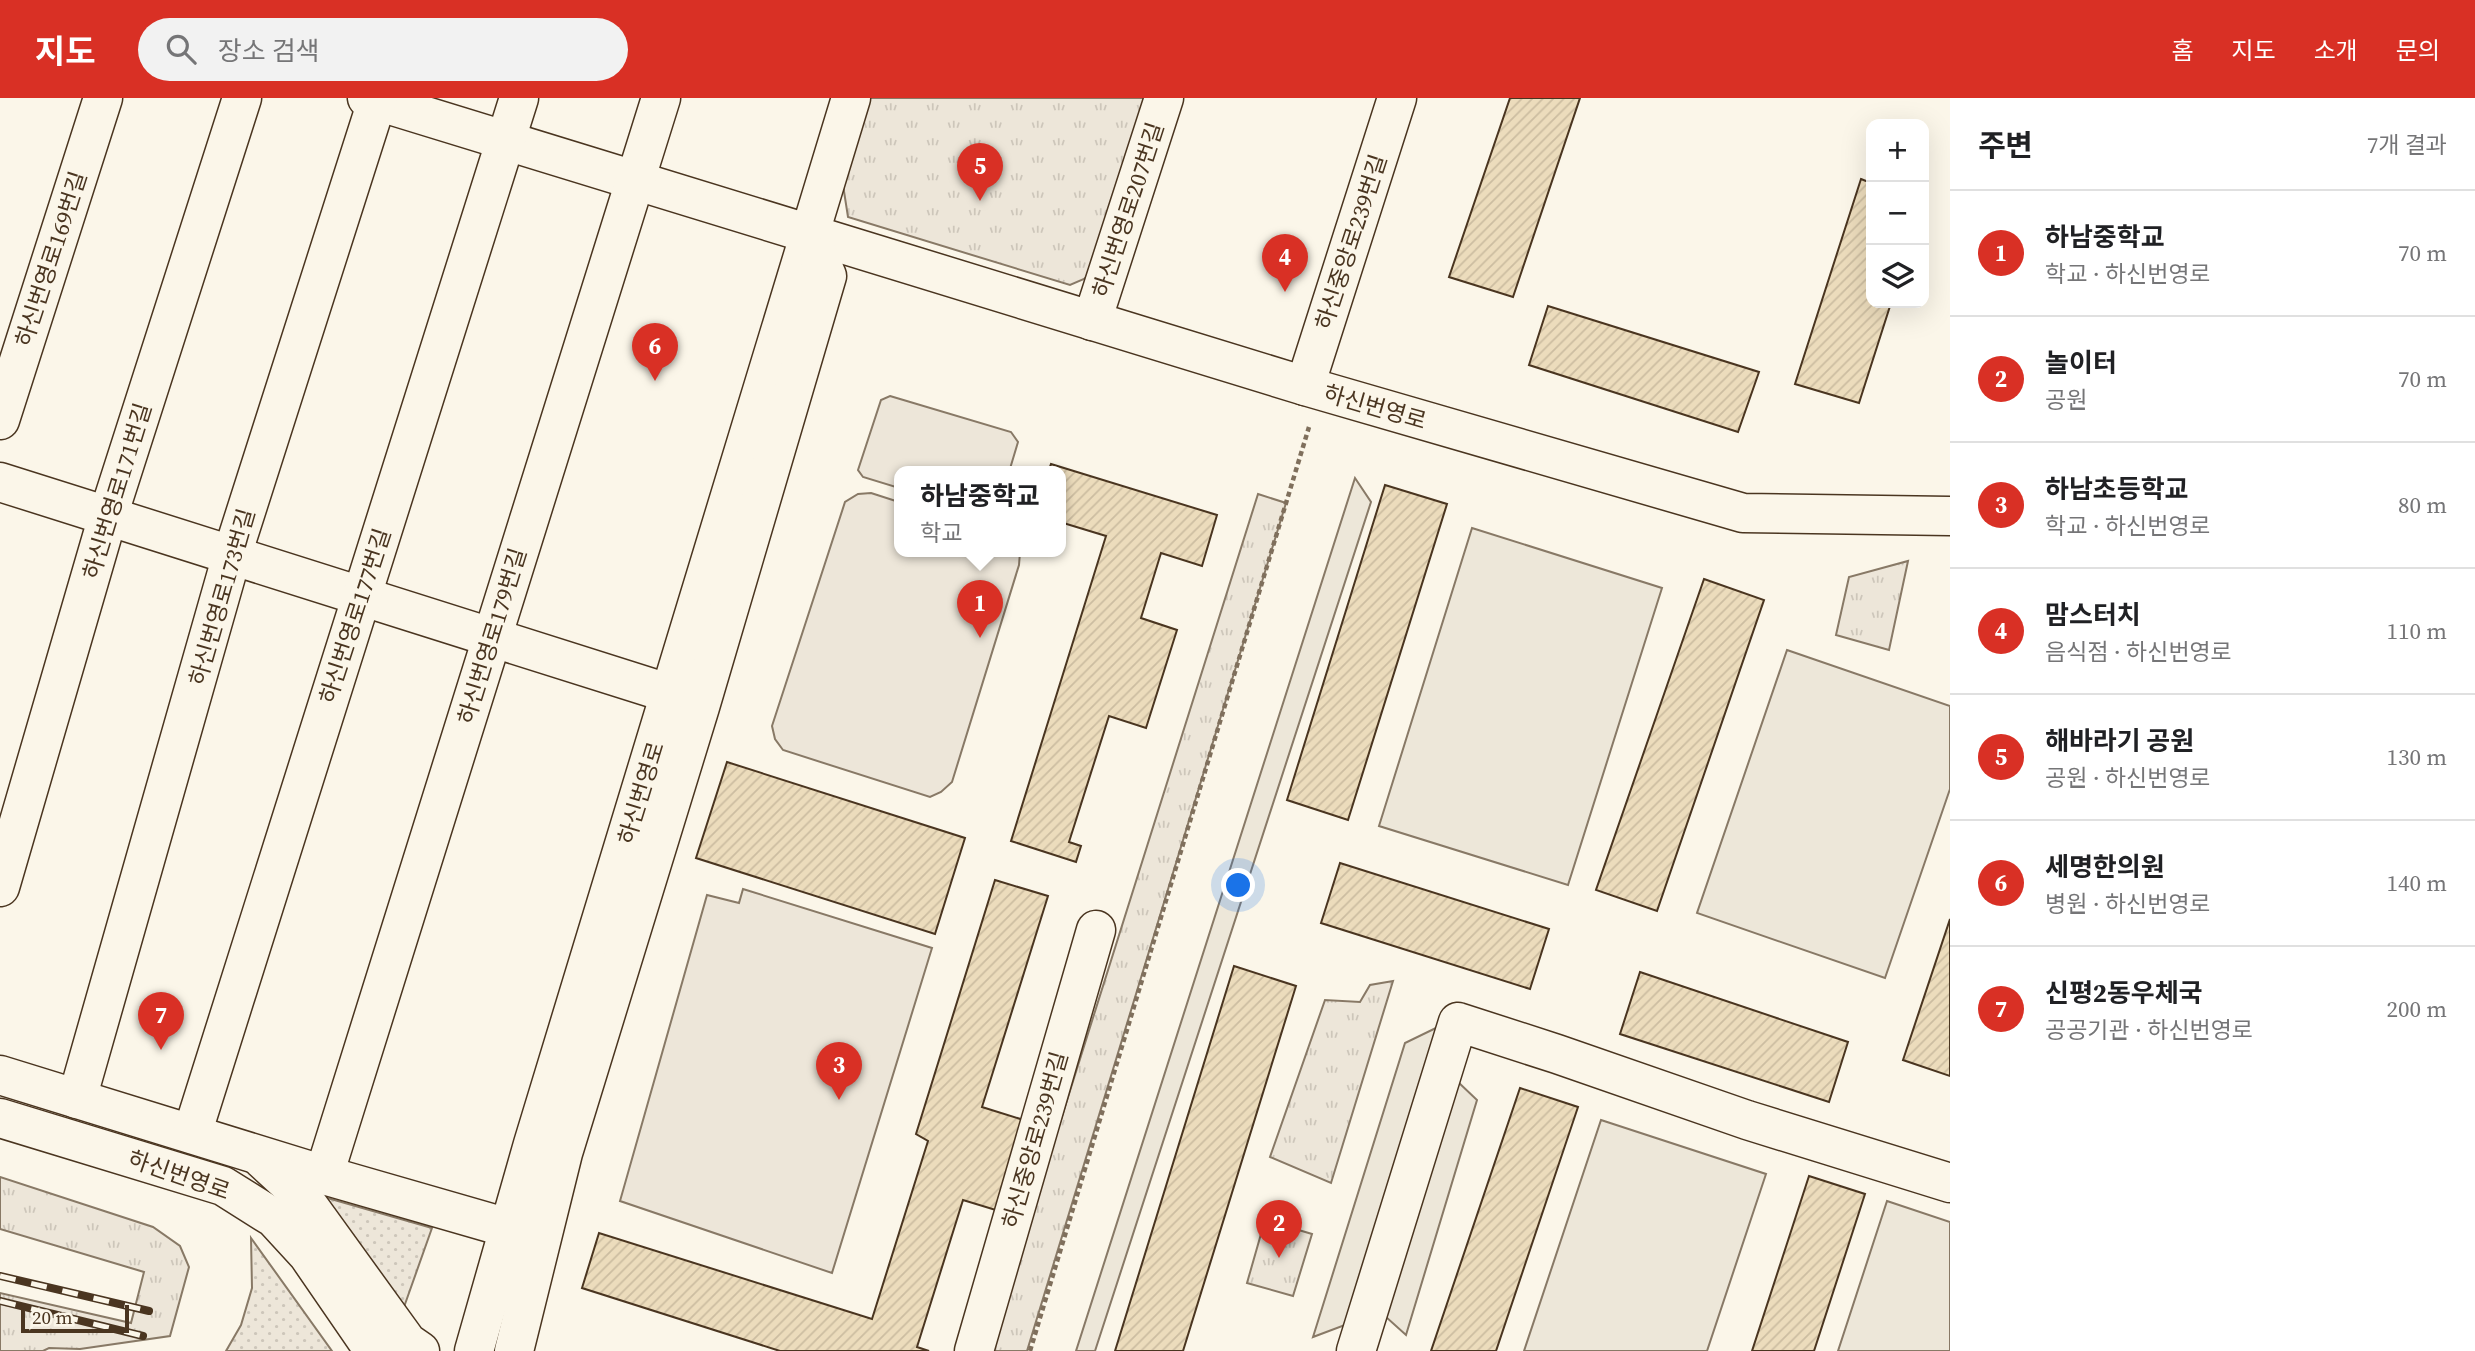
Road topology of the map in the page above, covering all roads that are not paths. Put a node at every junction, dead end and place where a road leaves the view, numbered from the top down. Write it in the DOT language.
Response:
graph roads {
  1 [pos="103,98"];
  2 [pos="242,98"];
  3 [pos="519,98"];
  4 [pos="661,98"];
  5 [pos="851,98"];
  6 [pos="1164,98"];
  7 [pos="1397,98"];
  8 [pos="374,99"];
  9 [pos="506,141"];
  10 [pos="635,181"];
  11 [pos="811,236"];
  12 [pos="1092,321"];
  13 [pos="1308,403"];
  14 [pos="0,420"];
  15 [pos="0,482"];
  16 [pos="108,516"];
  17 [pos="1950,516"];
  18 [pos="232,555"];
  19 [pos="361,596"];
  20 [pos="492,637"];
  21 [pos="671,694"];
  22 [pos="0,887"];
  23 [pos="1096,930"];
  24 [pos="0,1075"];
  25 [pos="77,1099"];
  26 [pos="0,1118"];
  27 [pos="192,1134"];
  28 [pos="256,1154"];
  29 [pos="324,1175"];
  30 [pos="1950,1183"];
  31 [pos="509,1228"];
  32 [pos="374,1351"];
  33 [pos="420,1351"];
  34 [pos="474,1351"];
  35 [pos="514,1351"];
  36 [pos="974,1351"];
  37 [pos="1356,1351"];
  1 -- 14 [label="street, 하신번영로169번길"];
  2 -- 16 [label="street, 하신번영로171번길"];
  3 -- 9 [label="street, 하신번영로177번길"];
  4 -- 10 [label="street, 하신번영로179번길"];
  5 -- 11 [label="street"];
  6 -- 12 [label="street, 하신번영로207번길"];
  7 -- 13 [label="street, 하신중앙로239번길"];
  8 -- 9 [label="street"];
  8 -- 18 [label="street, 하신번영로173번길"];
  9 -- 10 [label="street"];
  9 -- 19 [label="street, 하신번영로177번길"];
  10 -- 11 [label="street"];
  10 -- 20 [label="street, 하신번영로179번길"];
  11 -- 12 [label="street, 하신번영로"];
  11 -- 21 [label="street, 하신번영로"];
  11 -- 35 [label="street, 하신번영로"];
  12 -- 13 [label="street, 하신번영로"];
  13 -- 17 [label="street, 하신번영로"];
  15 -- 16 [label="street"];
  16 -- 18 [label="street"];
  16 -- 22 [label="street, 하신번영로171번길"];
  18 -- 19 [label="street"];
  18 -- 25 [label="street, 하신번영로173번길"];
  19 -- 20 [label="street"];
  19 -- 27 [label="street, 하신번영로177번길"];
  20 -- 21 [label="street"];
  20 -- 29 [label="street, 하신번영로179번길"];
  21 -- 31 [label="street, 하신번영로"];
  23 -- 36 [label="street, 하신중앙로239번길"];
  24 -- 25 [label="street, 하신번영로"];
  25 -- 27 [label="street, 하신번영로"];
  26 -- 32 [label="street, 하신번영로"];
  27 -- 28 [label="street, 하신번영로"];
  28 -- 29 [label="street, 하신번영로"];
  28 -- 33 [label="street"];
  29 -- 31 [label="street, 하신번영로"];
  30 -- 37 [label="street"];
  31 -- 34 [label="street, 하신번영로"];
}
